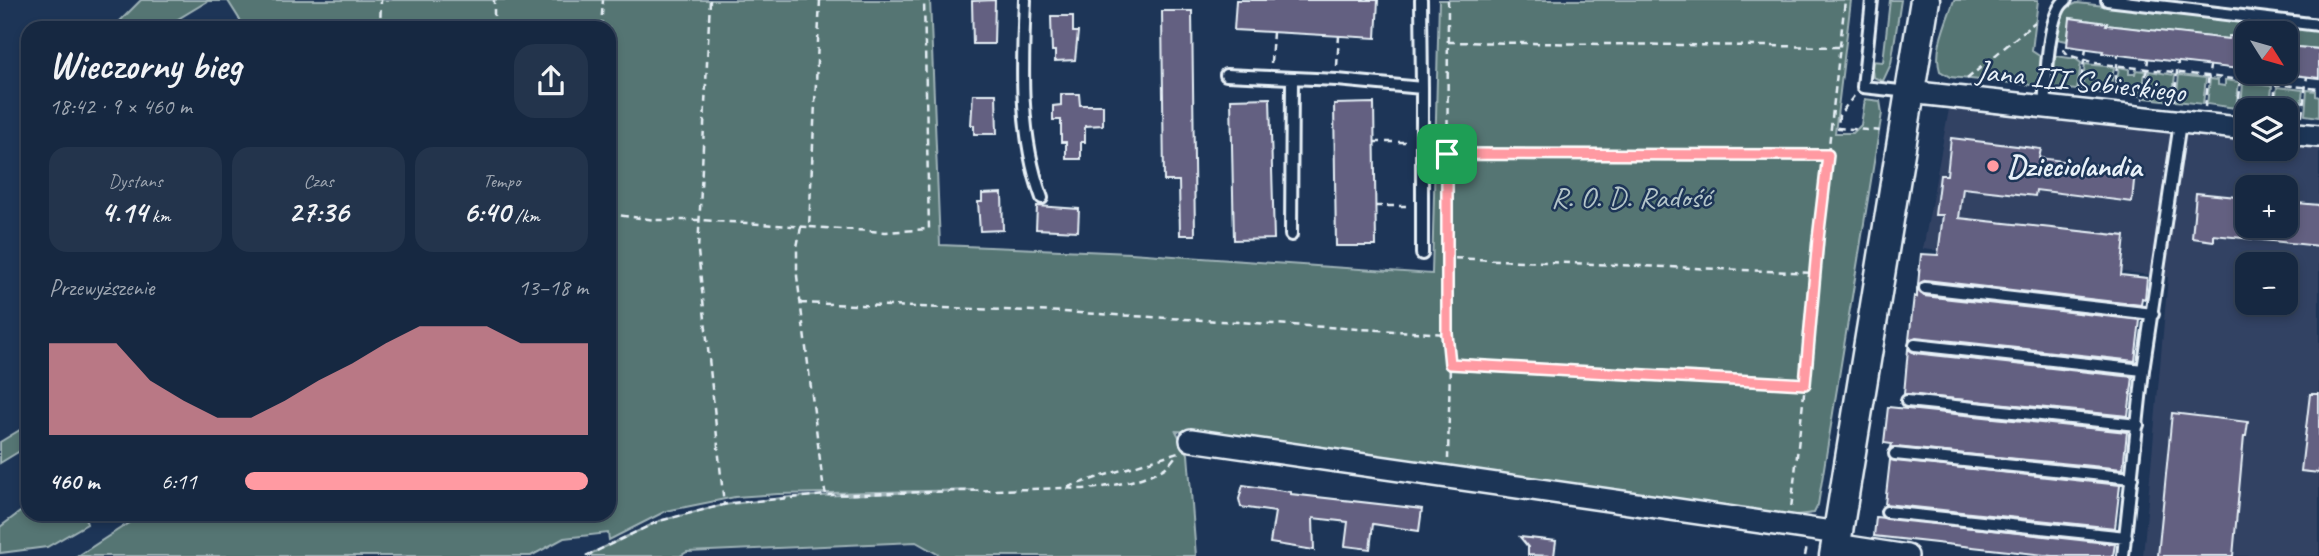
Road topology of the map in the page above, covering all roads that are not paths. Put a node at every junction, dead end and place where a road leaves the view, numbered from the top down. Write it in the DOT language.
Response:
graph roads {
  1 [pos="1025,0"];
  2 [pos="1421,0"];
  3 [pos="1872,0"];
  4 [pos="1926,0"];
  5 [pos="2066,0"];
  6 [pos="2107,0"];
  7 [pos="2319,25"];
  8 [pos="1226,75"];
  9 [pos="1292,78"];
  10 [pos="1422,88"];
  11 [pos="1909,92"];
  12 [pos="2044,107"];
  13 [pos="2177,113"];
  14 [pos="2235,119"];
  15 [pos="2298,134"];
  16 [pos="2319,136"];
  17 [pos="1042,198"];
  18 [pos="1291,235"];
  19 [pos="1422,254"];
  20 [pos="1926,288"];
  21 [pos="2152,314"];
  22 [pos="1915,345"];
  23 [pos="2143,370"];
  24 [pos="1907,401"];
  25 [pos="2138,425"];
  26 [pos="1191,440"];
  27 [pos="1895,454"];
  28 [pos="2132,478"];
  29 [pos="1887,512"];
  30 [pos="2126,537"];
  31 [pos="1836,545"];
  32 [pos="1907,556"];
  33 [pos="2123,556"];
  1 -- 17 [label="lane"];
  2 -- 10 [label="lane"];
  3 -- 11 [label="lane"];
  4 -- 11 [label="main road"];
  5 -- 12 [label="lane"];
  6 -- 7 [label="lane"];
  8 -- 9 [label="lane"];
  9 -- 10 [label="lane"];
  9 -- 18 [label="lane"];
  10 -- 19 [label="lane"];
  11 -- 12 [label="street, Jana III Sobieskiego"];
  11 -- 31 [label="main road"];
  12 -- 13 [label="street, Jana III Sobieskiego"];
  13 -- 14 [label="street, Jana III Sobieskiego"];
  13 -- 21 [label="lane"];
  15 -- 16 [label="street"];
  20 -- 21 [label="lane"];
  21 -- 23 [label="lane"];
  22 -- 23 [label="lane"];
  23 -- 25 [label="lane"];
  24 -- 25 [label="lane"];
  25 -- 28 [label="lane"];
  26 -- 31 [label="street"];
  27 -- 28 [label="lane"];
  28 -- 30 [label="lane"];
  29 -- 30 [label="lane"];
  30 -- 33 [label="lane"];
  31 -- 32 [label="street"];
}
